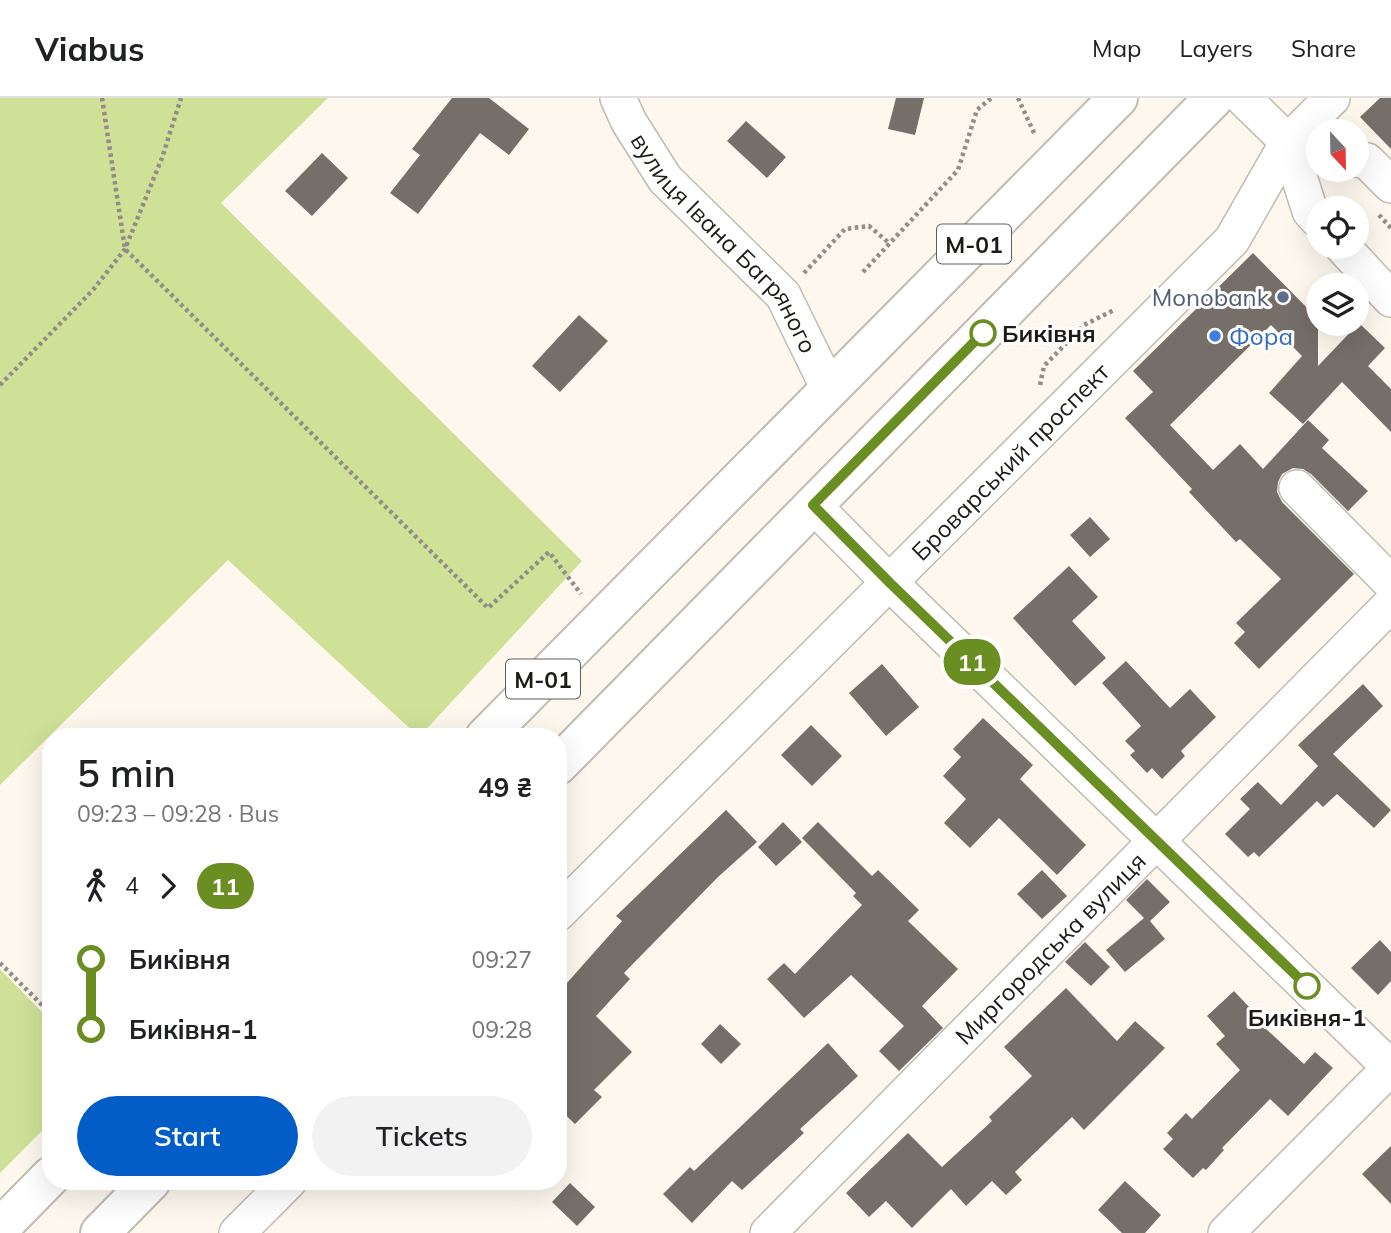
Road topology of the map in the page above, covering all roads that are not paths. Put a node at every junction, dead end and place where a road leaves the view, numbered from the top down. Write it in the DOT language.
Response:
graph roads {
  1 [pos="618,98"];
  2 [pos="1118,98"];
  3 [pos="1214,98"];
  4 [pos="1243,98"];
  5 [pos="1332,98"];
  6 [pos="1303,146"];
  7 [pos="1369,163"];
  8 [pos="1391,186"];
  9 [pos="1308,196"];
  10 [pos="1354,259"];
  11 [pos="1391,299"];
  12 [pos="829,389"];
  13 [pos="1297,488"];
  14 [pos="813,505"];
  15 [pos="890,583"];
  16 [pos="1391,583"];
  17 [pos="1391,604"];
  18 [pos="494,728"];
  19 [pos="567,756"];
  20 [pos="1158,841"];
  21 [pos="567,904"];
  22 [pos="1391,1067"];
  23 [pos="42,1185"];
  24 [pos="141,1190"];
  25 [pos="280,1190"];
  26 [pos="0,1228"];
  27 [pos="100,1233"];
  28 [pos="237,1233"];
  29 [pos="768,1233"];
  30 [pos="1226,1233"];
  1 -- 12 [label="street, вулиця Івана Багряного"];
  2 -- 12 [label="highway, М-01"];
  3 -- 14 [label="highway, М-01"];
  4 -- 6 [label="street"];
  5 -- 6 [label="street, Броварський проспект"];
  6 -- 9 [label="street"];
  6 -- 15 [label="street, Броварський проспект"];
  7 -- 8 [label="street"];
  10 -- 11 [label="street"];
  12 -- 18 [label="highway, М-01"];
  13 -- 16 [label="street"];
  14 -- 15 [label="street"];
  14 -- 19 [label="highway, М-01"];
  15 -- 20 [label="street"];
  15 -- 21 [label="street, Броварський проспект"];
  17 -- 20 [label="street, Миргородська вулиця"];
  20 -- 22 [label="street"];
  20 -- 29 [label="street, Миргородська вулиця"];
  22 -- 30 [label="street"];
  23 -- 26 [label="highway"];
  24 -- 27 [label="highway"];
  25 -- 28 [label="street"];
}
